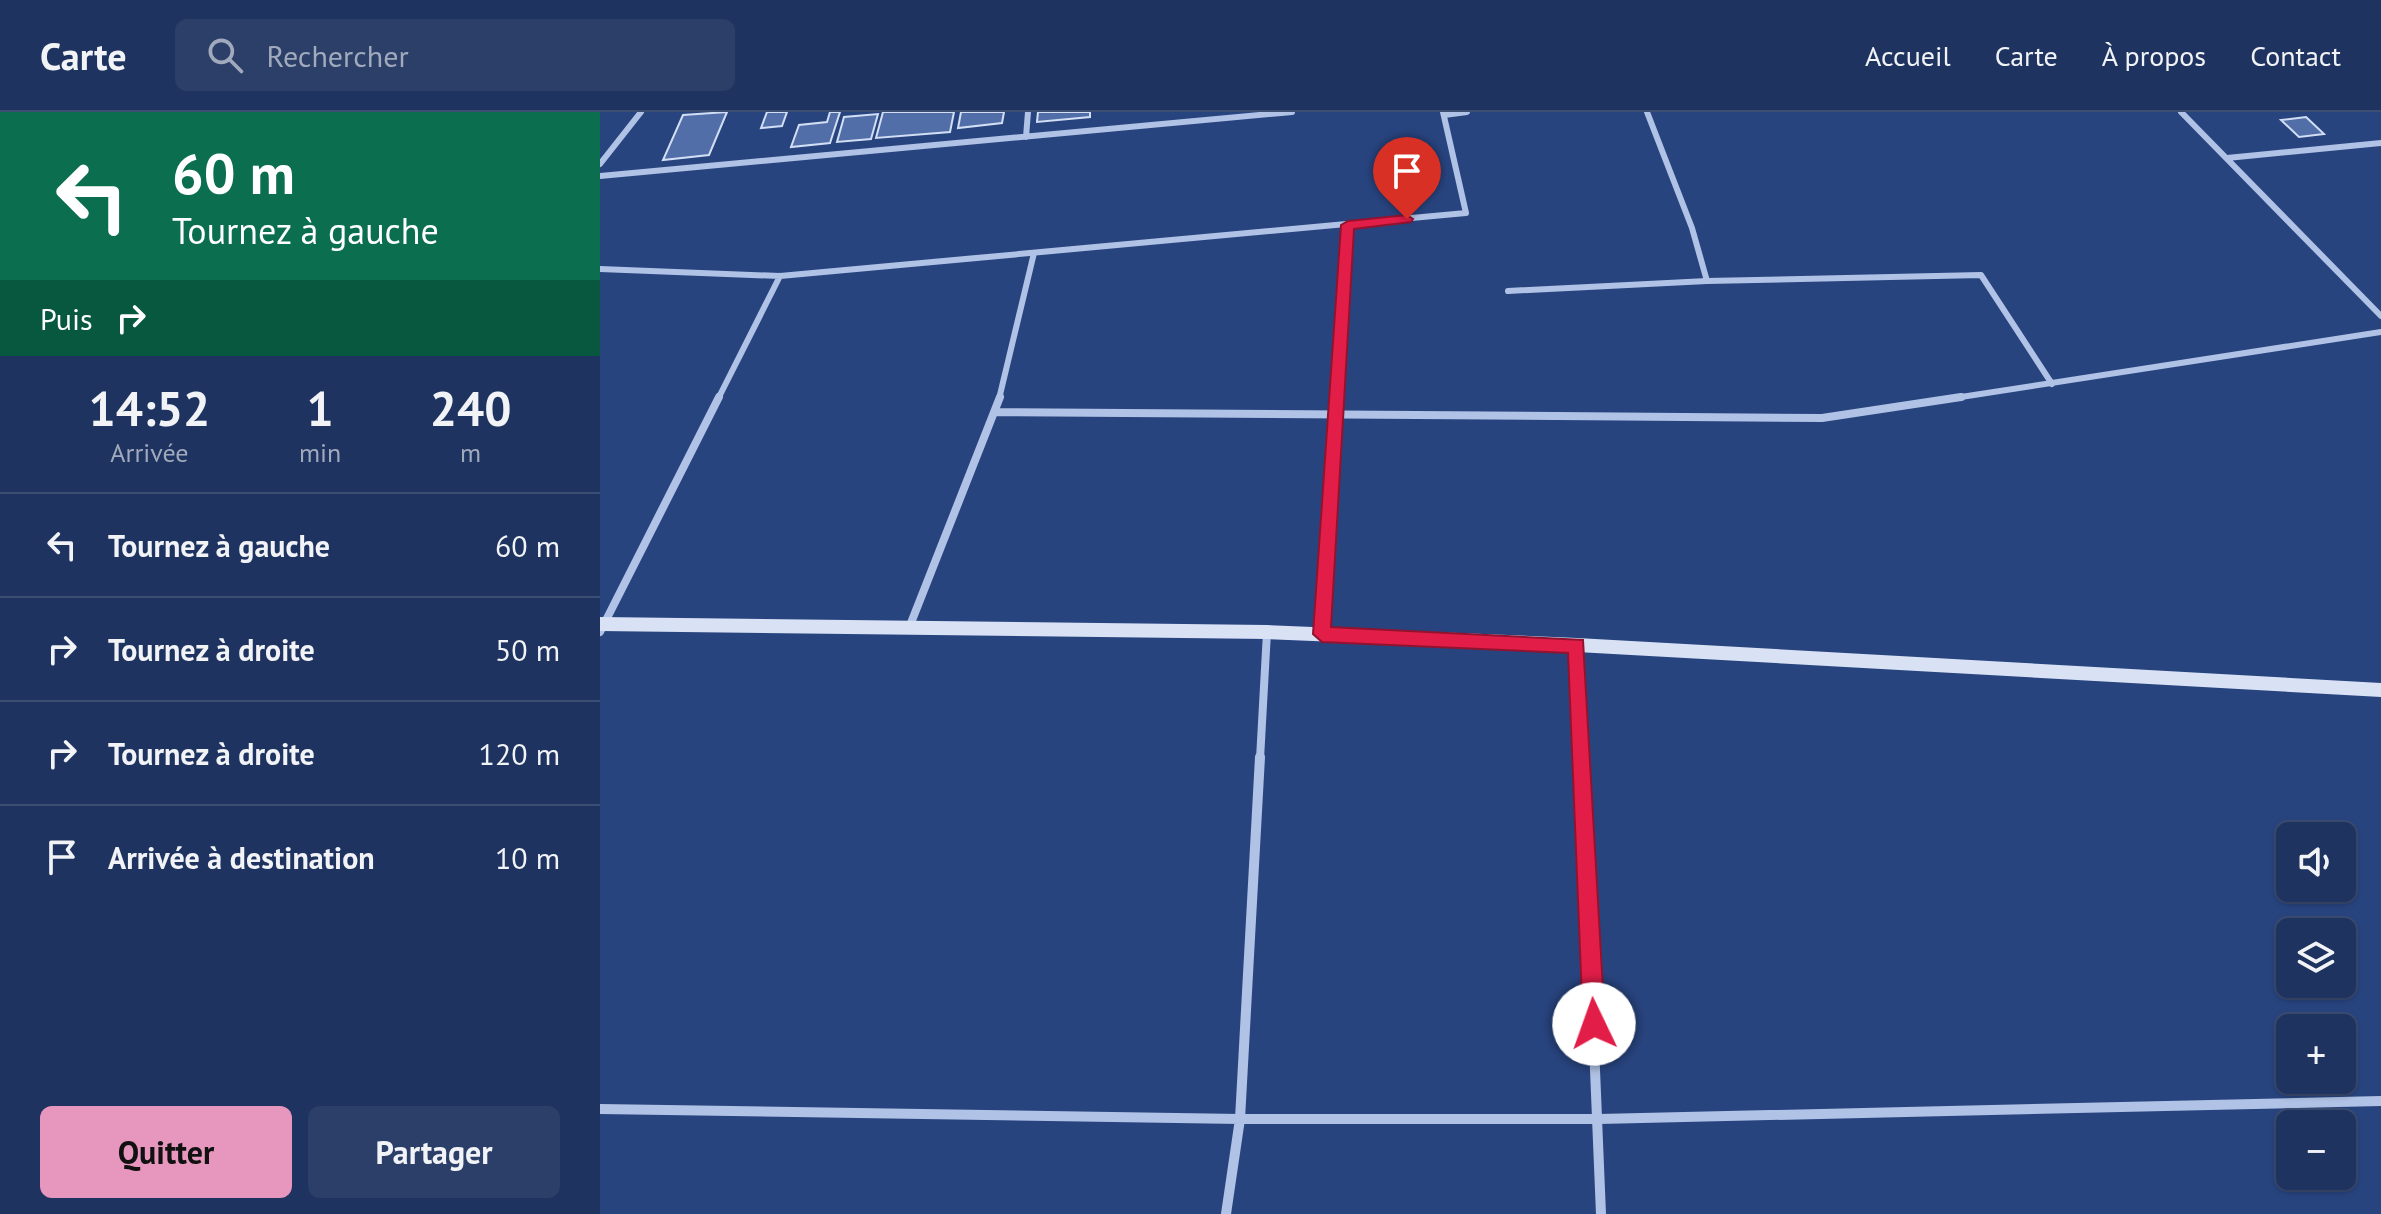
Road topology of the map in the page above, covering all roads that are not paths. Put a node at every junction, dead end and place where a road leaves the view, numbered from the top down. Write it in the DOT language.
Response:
graph roads {
  1 [pos="641,112"];
  2 [pos="1028,112"];
  3 [pos="1292,112"];
  4 [pos="1467,112"];
  5 [pos="1647,112"];
  6 [pos="2181,112"];
  7 [pos="1443,113"];
  8 [pos="1026,137"];
  9 [pos="2381,143"];
  10 [pos="2227,158"];
  11 [pos="600,164"];
  12 [pos="600,176"];
  13 [pos="1348,225"];
  14 [pos="1034,253"];
  15 [pos="600,269"];
  16 [pos="780,276"];
  17 [pos="1707,281"];
  18 [pos="1508,291"];
  19 [pos="2381,316"];
  20 [pos="2381,332"];
  21 [pos="2052,384"];
  22 [pos="996,412"];
  23 [pos="1338,414"];
  24 [pos="601,627"];
  25 [pos="909,628"];
  26 [pos="1267,632"];
  27 [pos="1322,634"];
  28 [pos="1577,645"];
  29 [pos="2381,690"];
  30 [pos="2381,1101"];
  31 [pos="600,1109"];
  32 [pos="1240,1119"];
  33 [pos="1599,1119"];
  34 [pos="1226,1214"];
  35 [pos="1601,1214"];
  1 -- 11 [label="street"];
  2 -- 8 [label="street"];
  3 -- 8 [label="street"];
  4 -- 7 [label="street"];
  5 -- 17 [label="street"];
  6 -- 10 [label="street"];
  7 -- 13 [label="street"];
  8 -- 12 [label="street"];
  9 -- 10 [label="street"];
  10 -- 19 [label="street"];
  13 -- 14 [label="street"];
  13 -- 23 [label="street"];
  14 -- 16 [label="street"];
  14 -- 22 [label="street"];
  15 -- 16 [label="street"];
  16 -- 24 [label="street"];
  17 -- 18 [label="street"];
  17 -- 21 [label="street"];
  20 -- 21 [label="street"];
  21 -- 23 [label="street"];
  22 -- 23 [label="street"];
  22 -- 25 [label="street"];
  23 -- 27 [label="street"];
  24 -- 25 [label="street"];
  25 -- 26 [label="street"];
  26 -- 27 [label="street"];
  26 -- 32 [label="street"];
  27 -- 28 [label="street"];
  28 -- 29 [label="street"];
  28 -- 33 [label="street"];
  30 -- 33 [label="street"];
  31 -- 32 [label="street"];
  32 -- 33 [label="street"];
  32 -- 34 [label="street"];
  33 -- 35 [label="street"];
}
